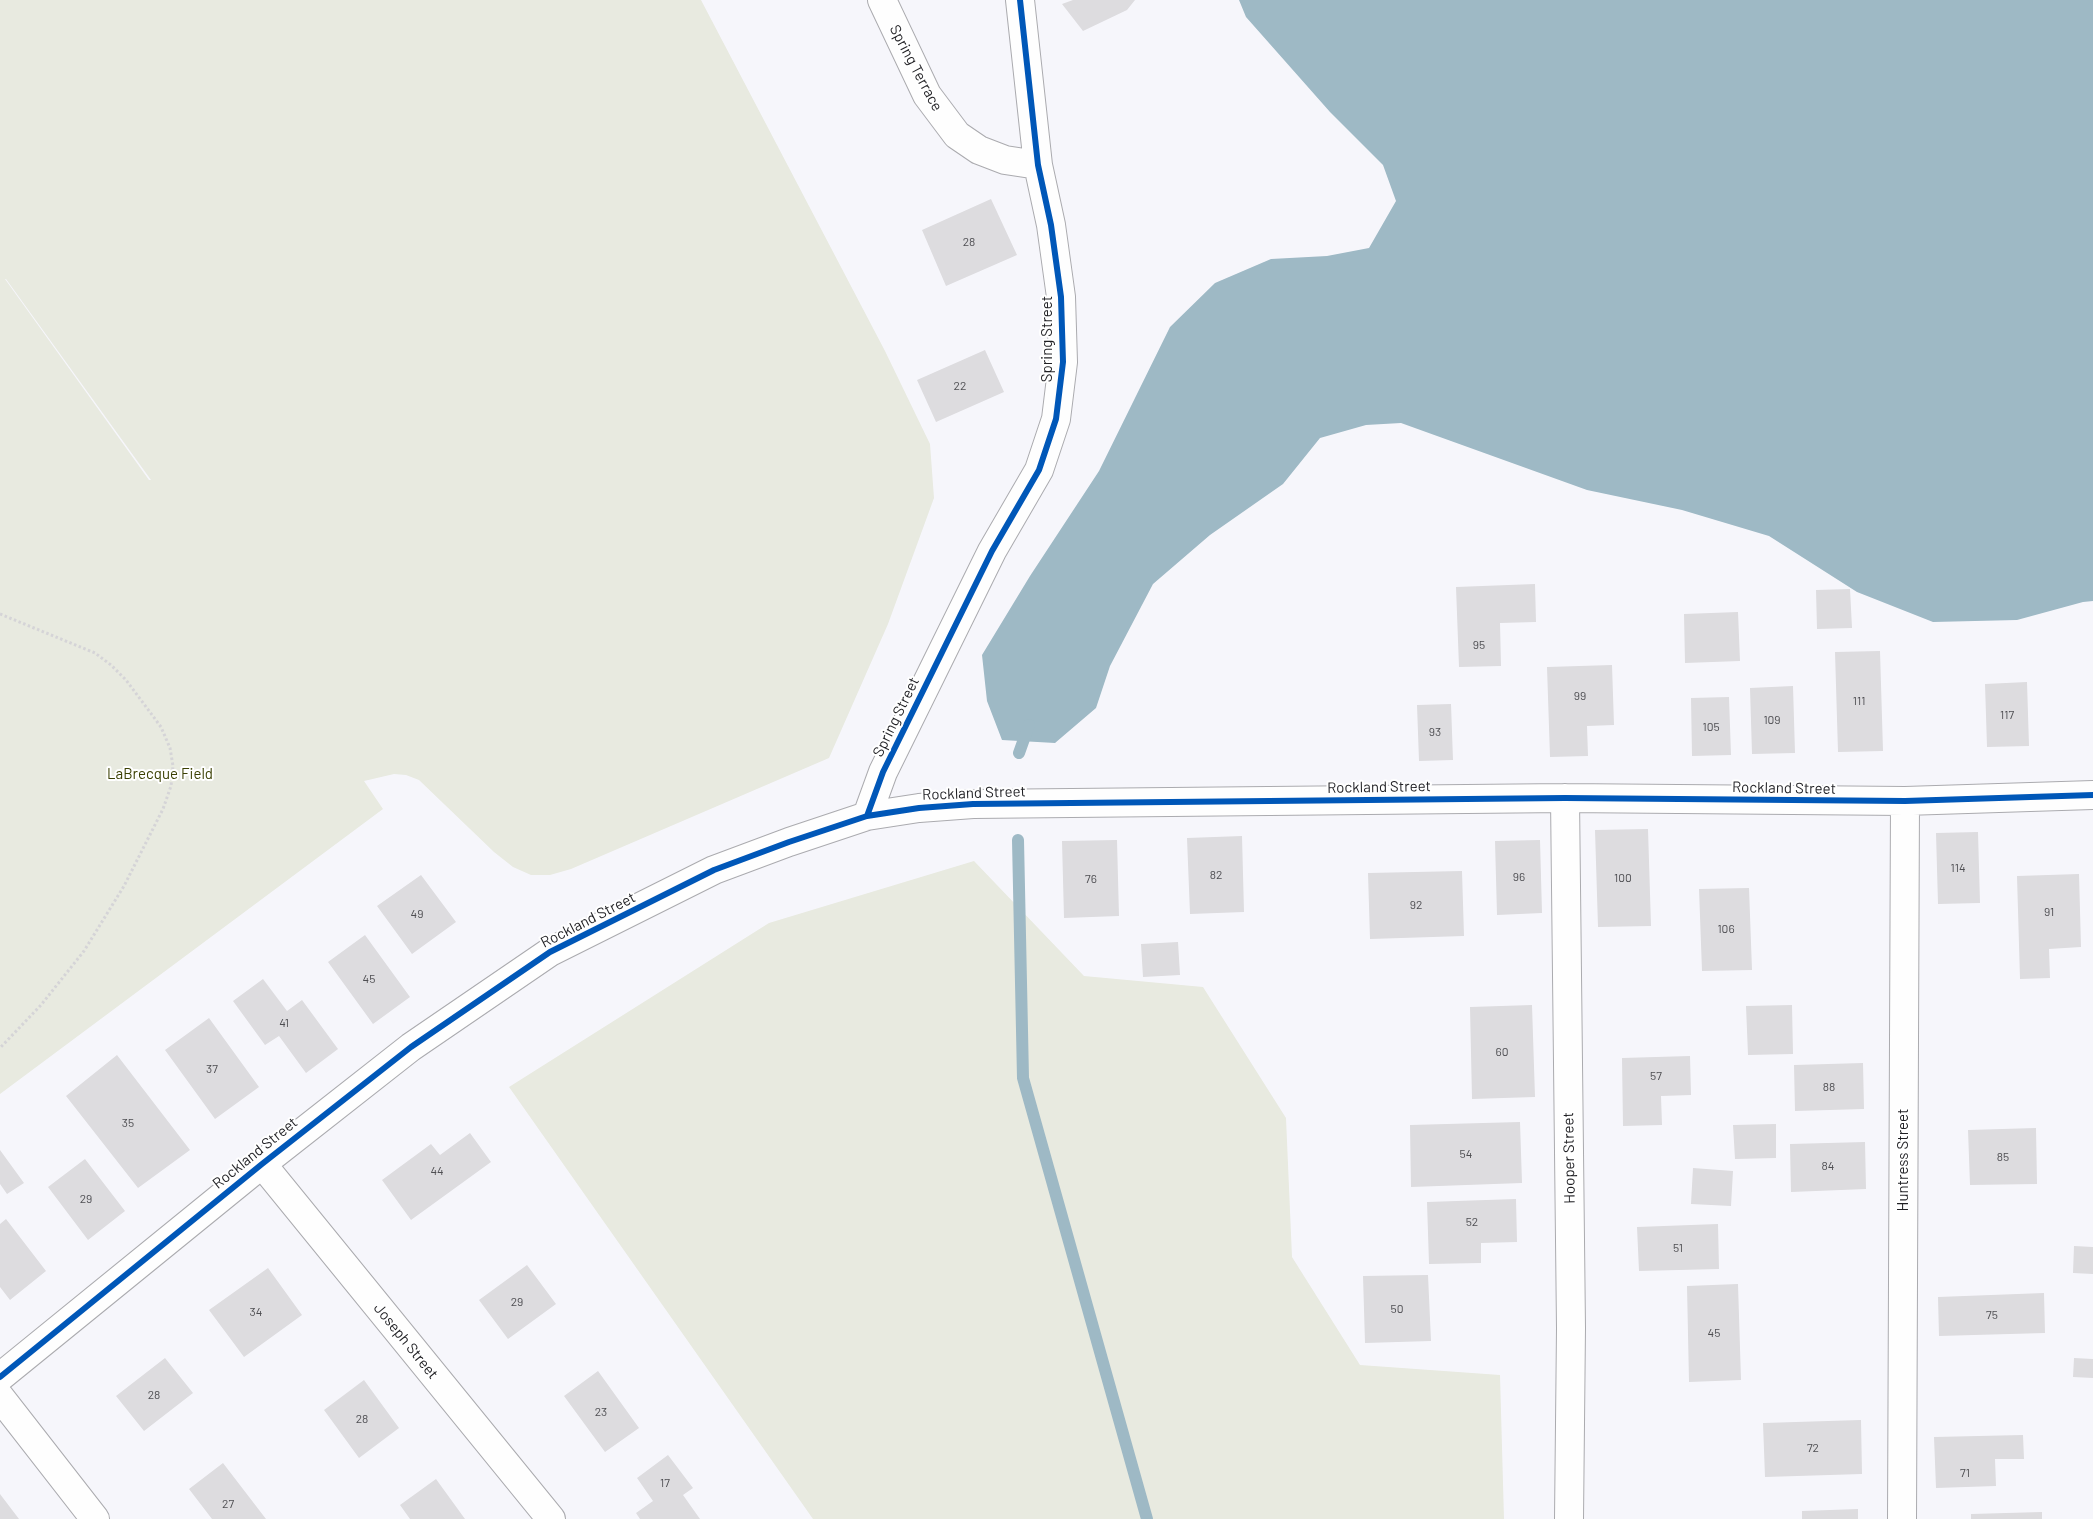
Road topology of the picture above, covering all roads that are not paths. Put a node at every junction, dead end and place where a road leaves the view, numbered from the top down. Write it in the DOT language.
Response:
graph roads {
  1 [pos="882,0"];
  2 [pos="1020,0"];
  3 [pos="1038,165"];
  4 [pos="2093,795"];
  5 [pos="1565,798"];
  6 [pos="1905,802"];
  7 [pos="867,816"];
  8 [pos="262,1164"];
  9 [pos="0,1377"];
  10 [pos="0,1397"];
  11 [pos="95,1519"];
  12 [pos="551,1519"];
  13 [pos="1569,1519"];
  14 [pos="1902,1519"];
  1 -- 3 [label="street, Spring Terrace"];
  2 -- 3 [label="street, Spring Street"];
  3 -- 7 [label="street, Spring Street"];
  4 -- 6 [label="street, Rockland Street"];
  5 -- 6 [label="street, Rockland Street"];
  5 -- 7 [label="street, Rockland Street"];
  5 -- 13 [label="street, Hooper Street"];
  6 -- 14 [label="street, Huntress Street"];
  7 -- 8 [label="street, Rockland Street"];
  8 -- 9 [label="street, Rockland Street"];
  8 -- 12 [label="street, Joseph Street"];
  10 -- 11 [label="street"];
}
